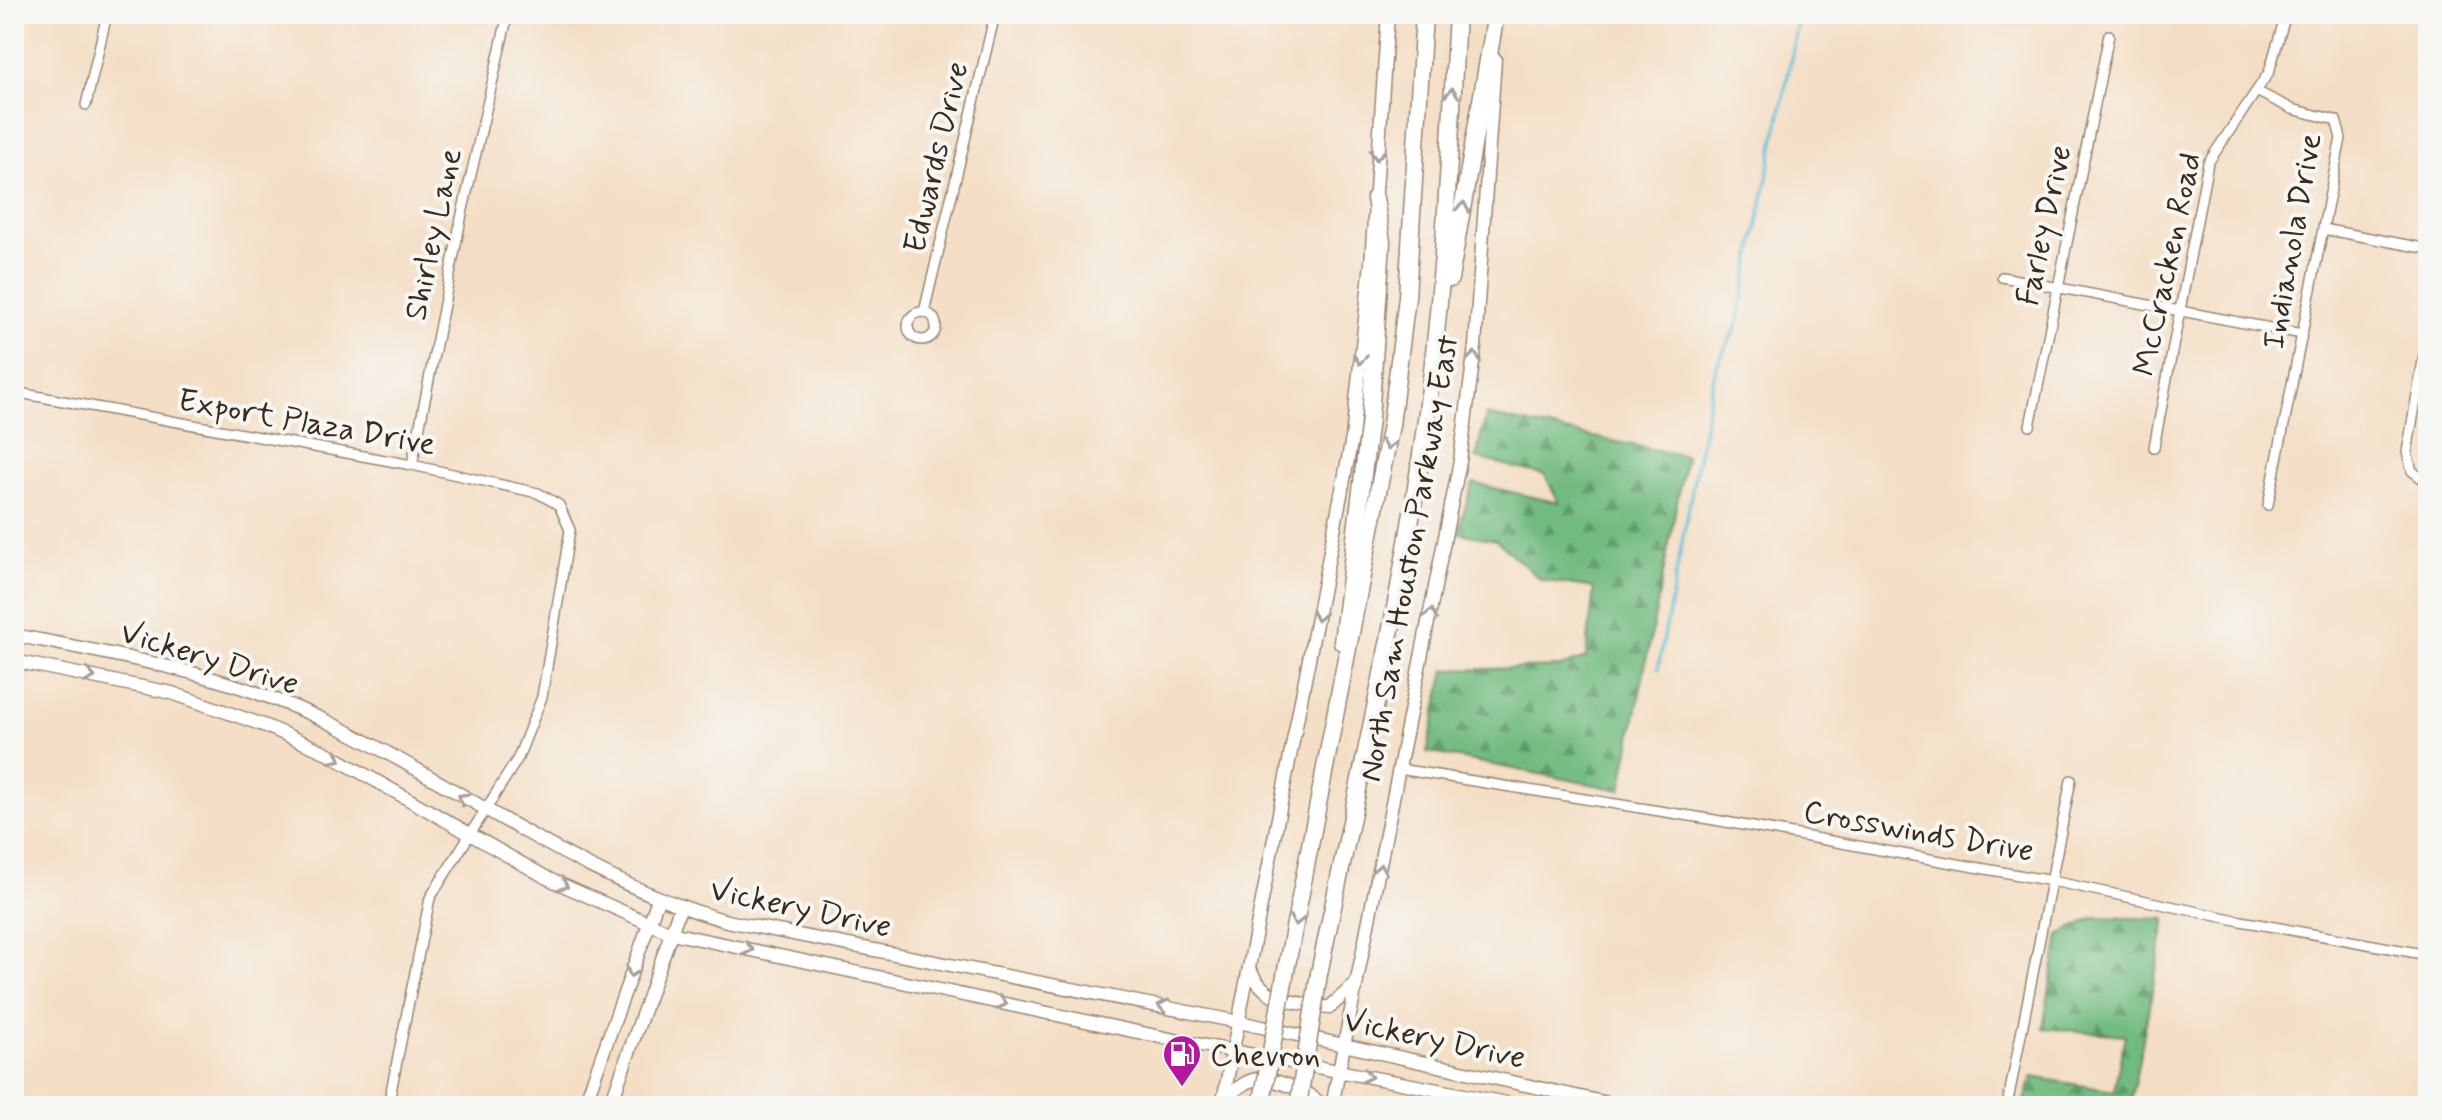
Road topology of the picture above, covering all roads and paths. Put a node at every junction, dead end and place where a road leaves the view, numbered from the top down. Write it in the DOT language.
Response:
graph roads {
  1 [pos="107,14"];
  2 [pos="508,14"];
  3 [pos="995,14"];
  4 [pos="1388,14"];
  5 [pos="1424,14"];
  6 [pos="1457,14"];
  7 [pos="1497,14"];
  8 [pos="2286,14"];
  9 [pos="2109,35"];
  10 [pos="2258,92"];
  11 [pos="86,105"];
  12 [pos="1375,198"];
  13 [pos="2323,229"];
  14 [pos="2428,249"];
  15 [pos="2002,277"];
  16 [pos="2057,287"];
  17 [pos="2181,308"];
  18 [pos="924,312"];
  19 [pos="2428,332"];
  20 [pos="2302,334"];
  21 [pos="14,392"];
  22 [pos="1430,394"];
  23 [pos="2030,426"];
  24 [pos="2154,447"];
  25 [pos="412,465"];
  26 [pos="2428,483"];
  27 [pos="2268,505"];
  28 [pos="14,635"];
  29 [pos="14,661"];
  30 [pos="1328,764"];
  31 [pos="1399,769"];
  32 [pos="2071,780"];
  33 [pos="485,811"];
  34 [pos="471,834"];
  35 [pos="2052,881"];
  36 [pos="658,899"];
  37 [pos="680,908"];
  38 [pos="649,924"];
  39 [pos="671,933"];
  40 [pos="794,933"];
  41 [pos="2428,955"];
  42 [pos="789,958"];
  43 [pos="939,962"];
  44 [pos="1250,970"];
  45 [pos="1358,981"];
  46 [pos="933,989"];
  47 [pos="1239,1022"];
  48 [pos="1344,1045"];
  49 [pos="1235,1052"];
  50 [pos="1339,1070"];
  51 [pos="595,1075"];
  52 [pos="1516,1081"];
  53 [pos="618,1082"];
  54 [pos="1223,1103"];
  55 [pos="1516,1105"];
  56 [pos="388,1106"];
  57 [pos="584,1106"];
  58 [pos="610,1106"];
  59 [pos="1261,1106"];
  60 [pos="1298,1106"];
  61 [pos="1322,1106"];
  62 [pos="1332,1106"];
  63 [pos="1621,1106"];
  64 [pos="2007,1106"];
  1 -- 11 [label="street"];
  2 -- 25 [label="street, Shirley Lane"];
  3 -- 18 [label="street, Edwards Drive"];
  4 -- 12 [label="main road, one-way"];
  5 -- 30 [label="highway, North Sam Houston Parkway East, one-way"];
  22 -- 6 [label="highway, North Sam Houston Parkway East, one-way"];
  22 -- 7 [label="highway, one-way"];
  31 -- 7 [label="main road, North Sam Houston Parkway East, one-way"];
  8 -- 10 [label="street, McCracken Road"];
  9 -- 16 [label="street, Farley Drive"];
  10 -- 13 [label="street, Indianola Drive"];
  10 -- 17 [label="street, McCracken Road"];
  12 -- 30 [label="highway"];
  12 -- 44 [label="main road, one-way"];
  13 -- 14 [label="street"];
  13 -- 20 [label="street, Indianola Drive"];
  15 -- 16 [label="street"];
  16 -- 17 [label="street"];
  16 -- 23 [label="street, Farley Drive"];
  17 -- 20 [label="street"];
  17 -- 24 [label="street, McCracken Road"];
  19 -- 26 [label="street"];
  20 -- 27 [label="street, Indianola Drive"];
  21 -- 25 [label="street, Export Plaza Drive"];
  22 -- 60 [label="highway, North Sam Houston Parkway East, bridge"];
  25 -- 33 [label="street, Export Plaza Drive"];
  33 -- 28 [label="main road, Vickery Drive, one-way"];
  29 -- 34 [label="main road, Vickery Drive, one-way"];
  30 -- 59 [label="highway, North Sam Houston Parkway East, one-way, bridge"];
  31 -- 35 [label="street, Crosswinds Drive"];
  45 -- 31 [label="main road, North Sam Houston Parkway East, one-way"];
  32 -- 35 [label="street"];
  33 -- 34 [label="street"];
  33 -- 36 [label="main road, Vickery Drive"];
  34 -- 38 [label="main road, Vickery Drive, one-way"];
  34 -- 56 [label="street"];
  35 -- 41 [label="street, Crosswinds Drive"];
  35 -- 64 [label="street"];
  36 -- 37 [label="main road, Vickery Drive"];
  36 -- 38 [label="main road"];
  37 -- 39 [label="main road"];
  37 -- 40 [label="main road, Vickery Drive"];
  38 -- 39 [label="main road, Vickery Drive"];
  38 -- 51 [label="main road, one-way"];
  39 -- 42 [label="main road, Vickery Drive, one-way"];
  39 -- 53 [label="main road"];
  40 -- 42 [label="main road"];
  40 -- 43 [label="main road, Vickery Drive"];
  42 -- 46 [label="main road, Vickery Drive"];
  43 -- 46 [label="main road"];
  47 -- 43 [label="main road, Vickery Drive, one-way"];
  44 -- 45 [label="main road"];
  44 -- 47 [label="main road"];
  45 -- 48 [label="main road, North Sam Houston Parkway East"];
  46 -- 49 [label="main road, Vickery Drive, one-way"];
  47 -- 48 [label="main road, Vickery Drive"];
  47 -- 49 [label="main road"];
  48 -- 50 [label="main road, North Sam Houston Parkway East"];
  48 -- 52 [label="main road, Vickery Drive"];
  49 -- 50 [label="main road, Vickery Drive"];
  49 -- 54 [label="main road"];
  50 -- 55 [label="main road, Vickery Drive, one-way"];
  50 -- 62 [label="main road, North Sam Houston Parkway East"];
  51 -- 53 [label="main road"];
  51 -- 57 [label="main road"];
  52 -- 55 [label="main road"];
  52 -- 63 [label="main road, Vickery Drive"];
  53 -- 58 [label="main road"];
  54 -- 61 [label="main road"];
}
